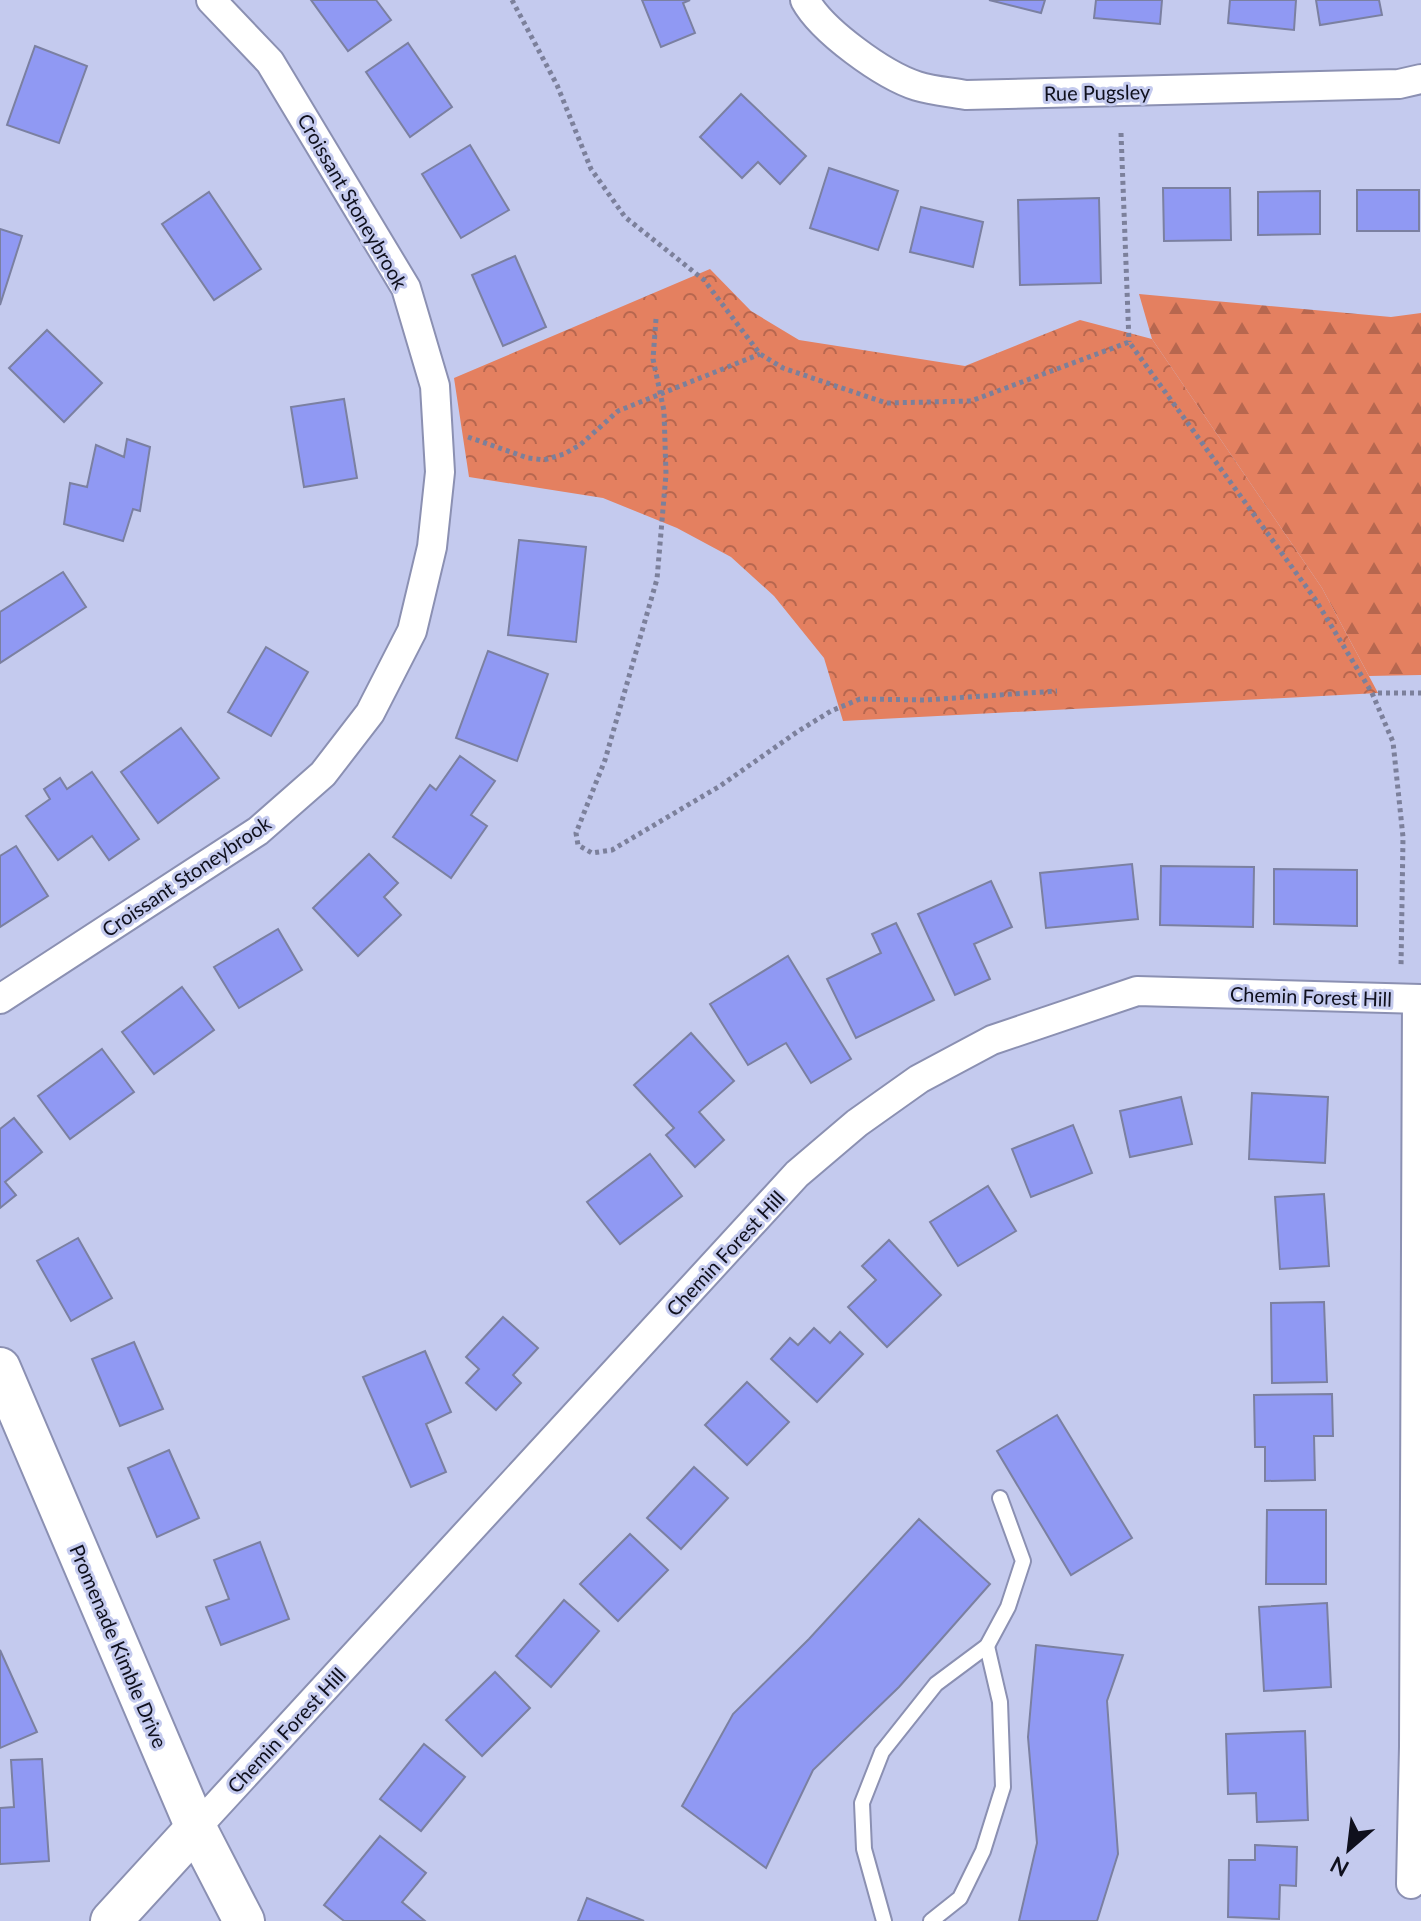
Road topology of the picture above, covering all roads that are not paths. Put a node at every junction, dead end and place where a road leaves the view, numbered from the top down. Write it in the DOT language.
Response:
graph roads {
  1 [pos="211,0"];
  2 [pos="805,0"];
  3 [pos="1421,79"];
  4 [pos="0,999"];
  5 [pos="1419,999"];
  6 [pos="0,1368"];
  7 [pos="1000,1498"];
  8 [pos="987,1646"];
  9 [pos="196,1828"];
  10 [pos="1411,1884"];
  11 [pos="111,1921"];
  12 [pos="244,1921"];
  13 [pos="884,1921"];
  14 [pos="931,1921"];
  1 -- 4 [label="street, Croissant Stoneybrook"];
  2 -- 3 [label="street, Rue Pugsley"];
  5 -- 9 [label="street, Chemin Forest Hill"];
  5 -- 10 [label="street"];
  6 -- 9 [label="street, Promenade Kimble Drive"];
  7 -- 8 [label="lane"];
  8 -- 13 [label="lane"];
  8 -- 14 [label="lane"];
  9 -- 11 [label="street"];
  9 -- 12 [label="street, Promenade Kimble Drive"];
}
